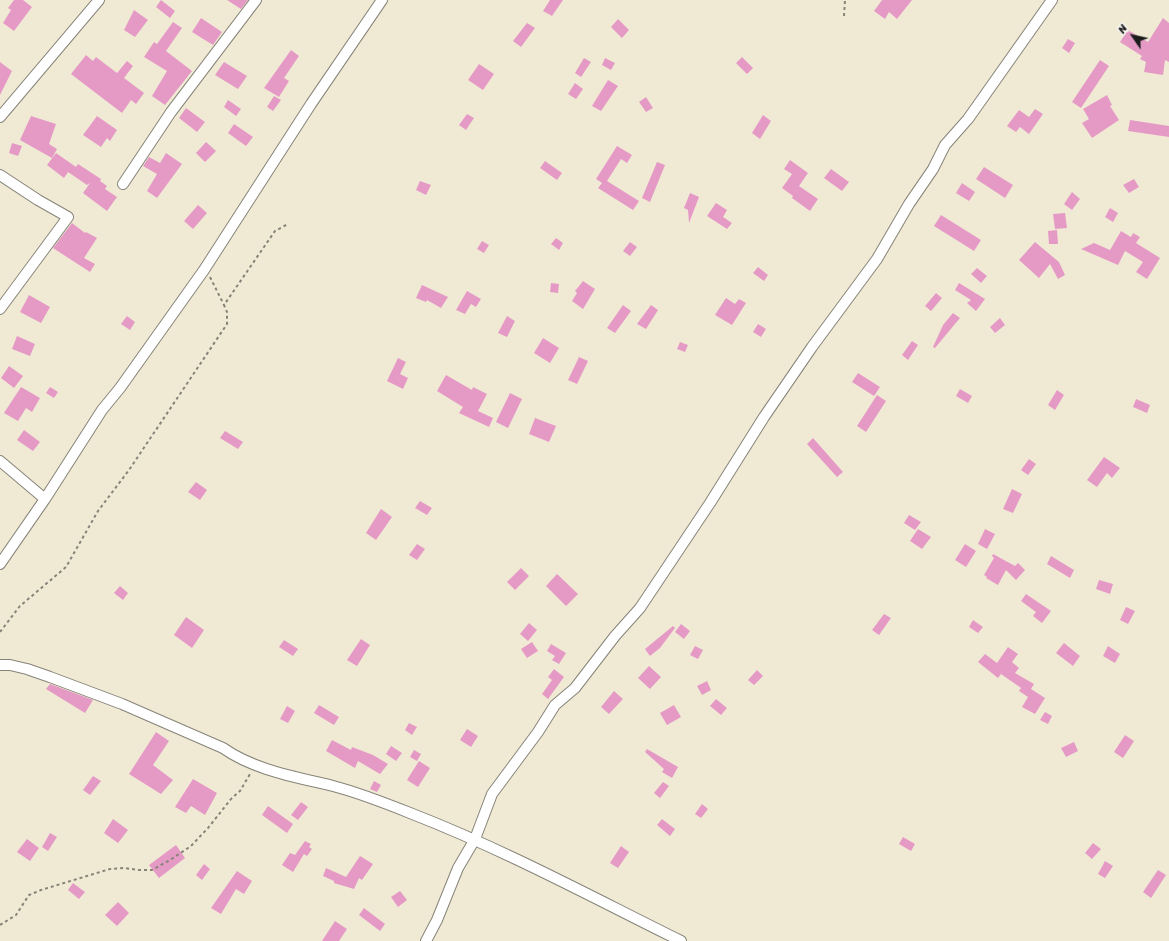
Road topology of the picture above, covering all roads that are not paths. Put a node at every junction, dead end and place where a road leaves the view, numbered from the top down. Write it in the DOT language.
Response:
graph roads {
  1 [pos="99,0"];
  2 [pos="256,0"];
  3 [pos="382,0"];
  4 [pos="1052,0"];
  5 [pos="0,117"];
  6 [pos="0,175"];
  7 [pos="123,184"];
  8 [pos="0,309"];
  9 [pos="0,461"];
  10 [pos="45,500"];
  11 [pos="0,564"];
  12 [pos="0,666"];
  13 [pos="475,839"];
  14 [pos="426,941"];
  15 [pos="681,941"];
  1 -- 5 [label="street"];
  2 -- 7 [label="street"];
  3 -- 10 [label="street"];
  4 -- 13 [label="street"];
  6 -- 8 [label="street"];
  9 -- 10 [label="street"];
  10 -- 11 [label="street"];
  12 -- 13 [label="street"];
  13 -- 14 [label="street"];
  13 -- 15 [label="street"];
}
